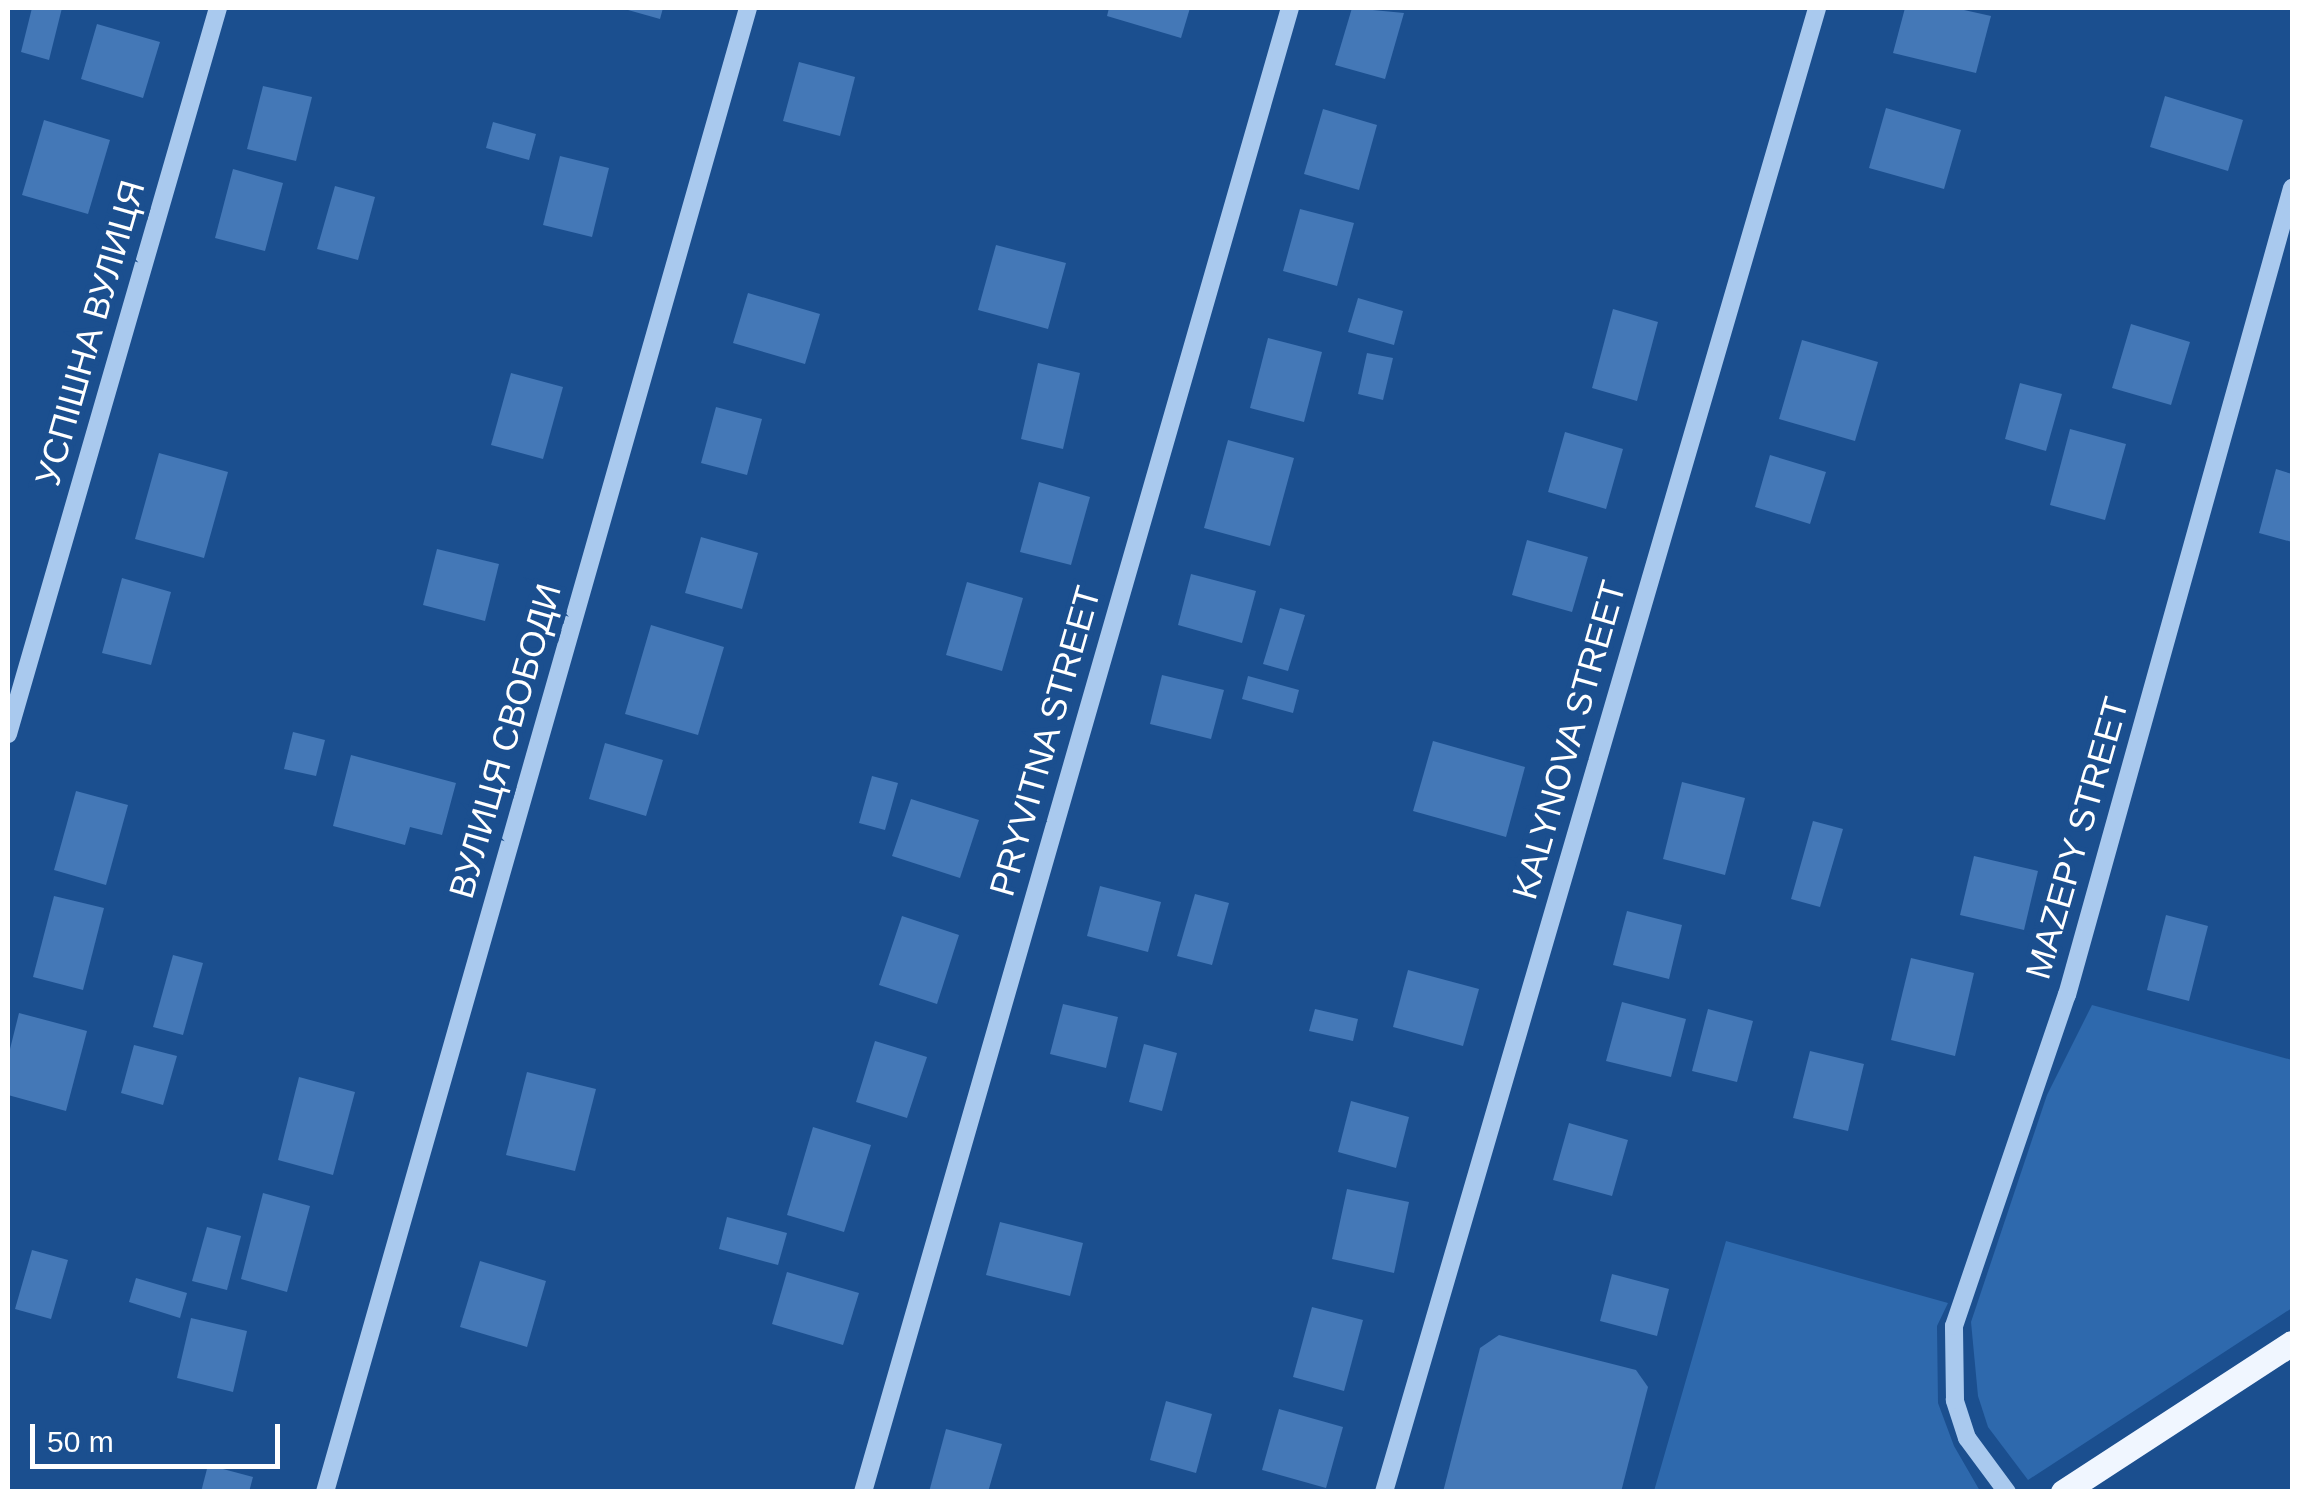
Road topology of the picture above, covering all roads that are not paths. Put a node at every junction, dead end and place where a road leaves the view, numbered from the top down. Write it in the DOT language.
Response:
graph roads {
  1 [pos="218,8"];
  2 [pos="748,8"];
  3 [pos="1290,8"];
  4 [pos="1816,8"];
  5 [pos="2292,188"];
  6 [pos="8,734"];
  7 [pos="2292,1342"];
  8 [pos="325,1492"];
  9 [pos="863,1492"];
  10 [pos="1384,1492"];
  11 [pos="2007,1492"];
  12 [pos="2063,1492"];
  1 -- 6 [label="street, УСПІШНА ВУЛИЦЯ"];
  2 -- 8 [label="street, ВУЛИЦЯ СВОБОДИ"];
  3 -- 9 [label="street, PRYVITNA STREET"];
  4 -- 10 [label="street, KALYNOVA STREET"];
  5 -- 11 [label="street, MAZEPY STREET"];
  7 -- 12 [label="main road"];
}
